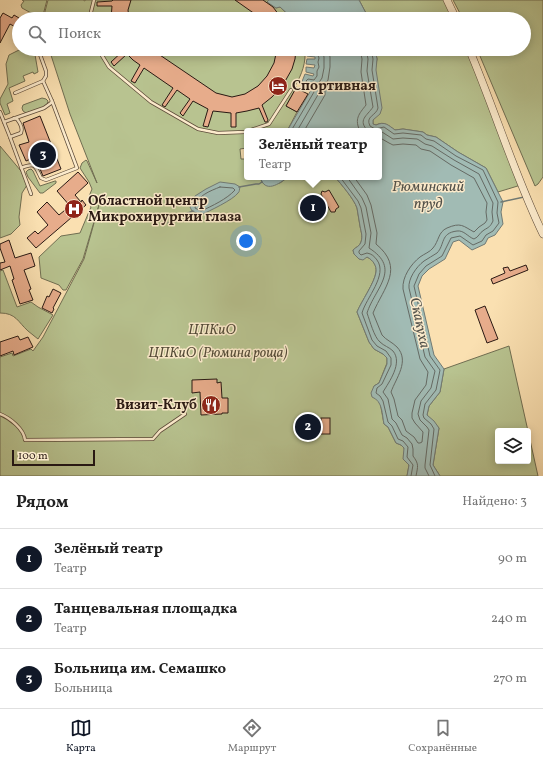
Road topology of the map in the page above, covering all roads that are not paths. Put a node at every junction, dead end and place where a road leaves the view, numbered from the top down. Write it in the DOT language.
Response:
graph roads {
  1 [pos="94,0"];
  2 [pos="448,0"];
  3 [pos="91,12"];
  4 [pos="453,12"];
  5 [pos="41,56"];
  6 [pos="102,56"];
  7 [pos="472,56"];
  8 [pos="43,81"];
  9 [pos="291,90"];
  10 [pos="16,93"];
  11 [pos="52,101"];
  12 [pos="0,112"];
  13 [pos="14,118"];
  14 [pos="4,122"];
  15 [pos="257,128"];
  16 [pos="244,132"];
  17 [pos="10,137"];
  18 [pos="21,168"];
  19 [pos="31,194"];
  20 [pos="543,234"];
  21 [pos="0,414"];
  22 [pos="185,414"];
  1 -- 3 [label="lane"];
  2 -- 4 [label="street"];
  5 -- 8 [label="lane"];
  6 -- 16 [label="lane"];
  7 -- 20 [label="street"];
  8 -- 10 [label="lane"];
  8 -- 11 [label="lane"];
  9 -- 15 [label="lane"];
  11 -- 13 [label="lane"];
  11 -- 18 [label="lane"];
  12 -- 14 [label="lane"];
  13 -- 14 [label="lane"];
  13 -- 17 [label="lane"];
  14 -- 17 [label="lane"];
  17 -- 18 [label="lane"];
  18 -- 19 [label="lane"];
  21 -- 22 [label="lane"];
}
